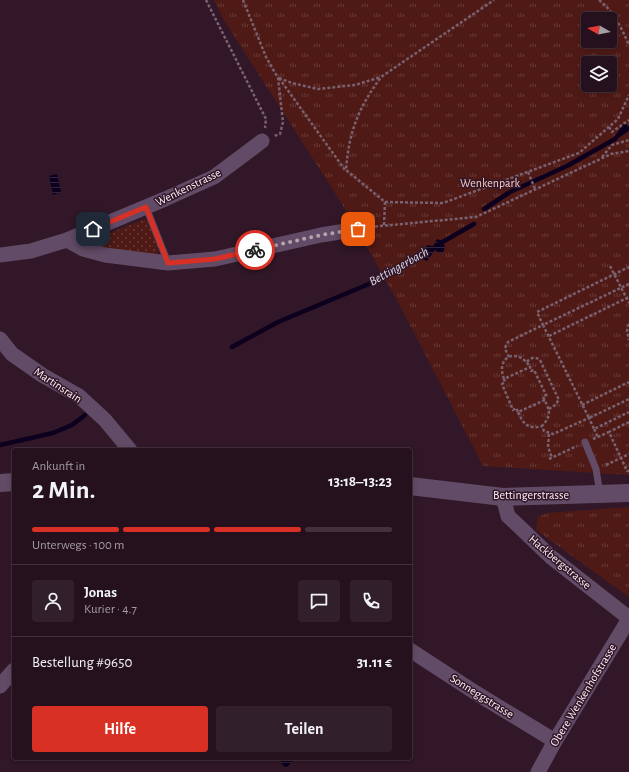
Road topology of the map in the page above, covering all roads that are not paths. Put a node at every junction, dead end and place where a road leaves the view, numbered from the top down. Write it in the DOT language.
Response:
graph roads {
  1 [pos="262,141"];
  2 [pos="146,207"];
  3 [pos="358,229"];
  4 [pos="67,240"];
  5 [pos="0,255"];
  6 [pos="168,263"];
  7 [pos="0,339"];
  8 [pos="585,442"];
  9 [pos="128,448"];
  10 [pos="12,482"];
  11 [pos="0,483"];
  12 [pos="412,486"];
  13 [pos="629,493"];
  14 [pos="600,494"];
  15 [pos="503,497"];
  16 [pos="629,618"];
  17 [pos="412,651"];
  18 [pos="12,672"];
  19 [pos="0,686"];
  20 [pos="555,741"];
  21 [pos="538,772"];
  1 -- 2 [label="street, Wenkenstrasse"];
  2 -- 4 [label="street, Wenkenstrasse"];
  2 -- 6 [label="lane"];
  3 -- 6 [label="street"];
  4 -- 5 [label="street, Wenkenstrasse"];
  4 -- 6 [label="street"];
  7 -- 9 [label="street, Martinsrain"];
  8 -- 14 [label="lane"];
  10 -- 11 [label="street"];
  12 -- 15 [label="street, Bettingerstrasse"];
  13 -- 14 [label="street, Bettingerstrasse"];
  14 -- 15 [label="street, Bettingerstrasse"];
  15 -- 16 [label="street, Hackbergstrasse"];
  16 -- 20 [label="street, Obere Wenkenhofstrasse"];
  17 -- 20 [label="street, Sonneggstrasse"];
  18 -- 19 [label="street"];
  20 -- 21 [label="street, Obere Wenkenhofstrasse"];
}
